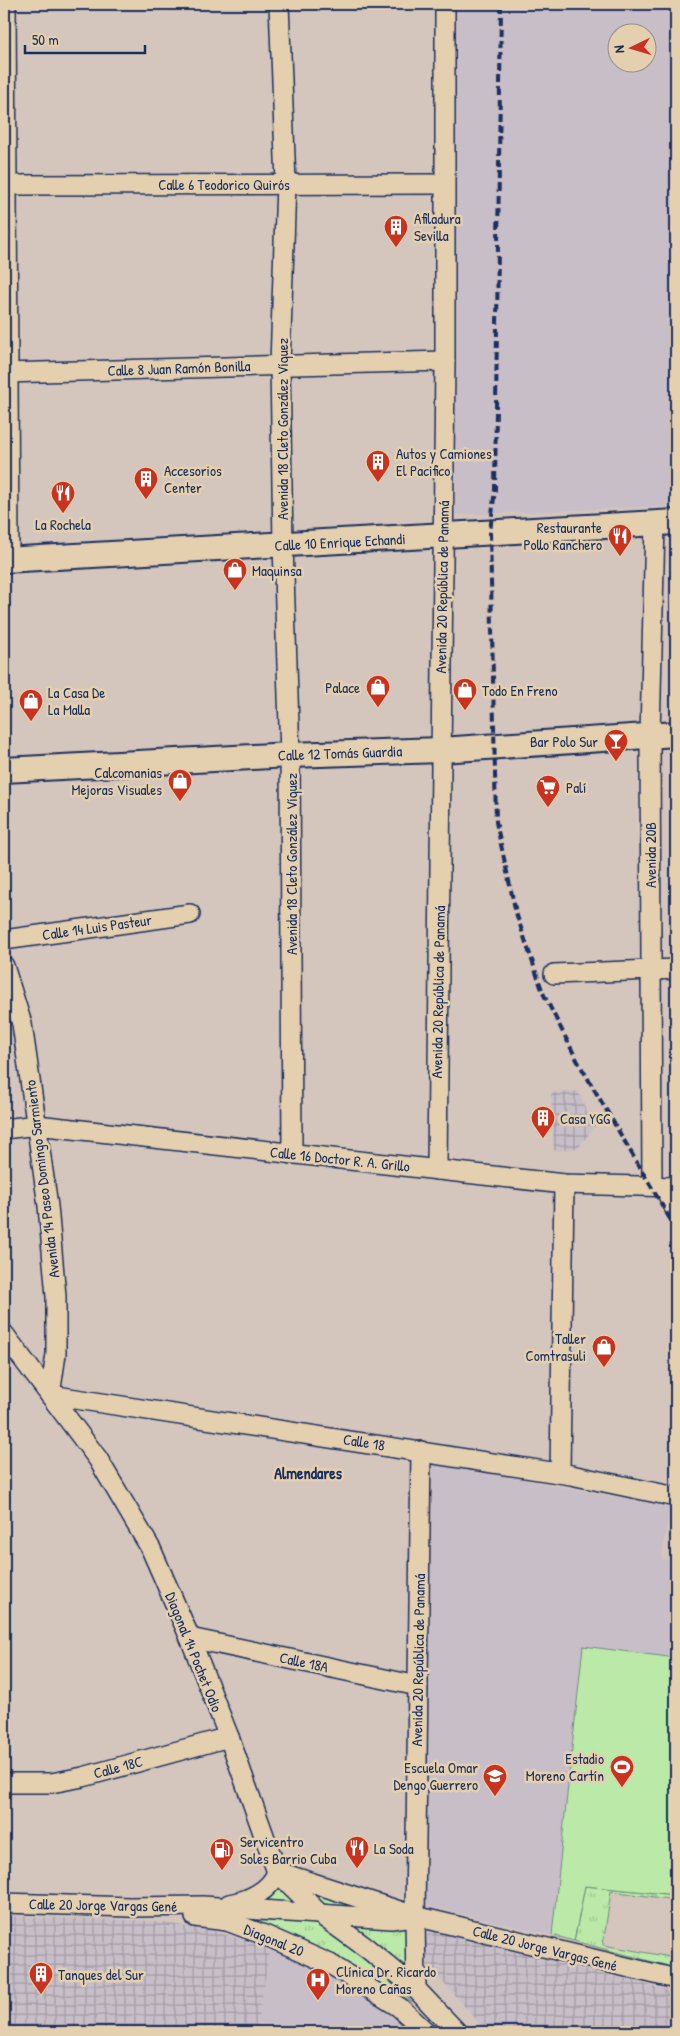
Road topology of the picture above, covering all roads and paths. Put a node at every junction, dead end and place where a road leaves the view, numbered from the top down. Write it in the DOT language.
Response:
graph roads {
  1 [pos="6,4"];
  2 [pos="279,4"];
  3 [pos="445,4"];
  4 [pos="286,183"];
  5 [pos="444,184"];
  6 [pos="5,185"];
  7 [pos="445,361"];
  8 [pos="280,365"];
  9 [pos="6,373"];
  10 [pos="665,523"];
  11 [pos="443,536"];
  12 [pos="283,545"];
  13 [pos="6,560"];
  14 [pos="676,734"];
  15 [pos="650,736"];
  16 [pos="441,750"];
  17 [pos="290,755"];
  18 [pos="4,770"];
  19 [pos="190,914"];
  20 [pos="4,940"];
  21 [pos="4,966"];
  22 [pos="676,969"];
  23 [pos="651,970"];
  24 [pos="554,974"];
  25 [pos="38,1125"];
  26 [pos="4,1129"];
  27 [pos="292,1154"];
  28 [pos="437,1170"];
  29 [pos="564,1184"];
  30 [pos="664,1187"];
  31 [pos="676,1211"];
  32 [pos="4,1334"];
  33 [pos="50,1395"];
  34 [pos="421,1451"];
  35 [pos="560,1473"];
  36 [pos="676,1497"];
  37 [pos="190,1638"];
  38 [pos="418,1686"];
  39 [pos="229,1737"];
  40 [pos="4,1783"];
  41 [pos="278,1872"];
  42 [pos="4,1903"];
  43 [pos="203,1906"];
  44 [pos="130,1907"];
  45 [pos="321,1915"];
  46 [pos="414,1916"];
  47 [pos="676,1979"];
  48 [pos="416,1989"];
  49 [pos="426,2032"];
  50 [pos="457,2032"];
  1 -- 6 [label="street"];
  2 -- 4 [label="street, Avenida 18 Cleto González Víquez"];
  3 -- 5 [label="street, Avenida 20 República de Panamá"];
  4 -- 5 [label="street, Calle 6 Teodorico Quirós"];
  4 -- 6 [label="street, Calle 6 Teodorico Quirós"];
  4 -- 8 [label="street, Avenida 18 Cleto González Víquez"];
  5 -- 7 [label="street, Avenida 20 República de Panamá"];
  6 -- 9 [label="street"];
  7 -- 8 [label="street, Calle 8 Juan Ramón Bonilla"];
  7 -- 11 [label="street, Avenida 20 República de Panamá"];
  8 -- 9 [label="street, Calle 8 Juan Ramón Bonilla"];
  8 -- 12 [label="street, Avenida 18 Cleto González Víquez"];
  9 -- 13 [label="street"];
  10 -- 11 [label="street, Calle 10 Enrique Echandi"];
  10 -- 15 [label="street, Avenida 20B"];
  11 -- 12 [label="street, Calle 10 Enrique Echandi"];
  11 -- 16 [label="street, Avenida 20 República de Panamá"];
  12 -- 13 [label="street, Calle 10 Enrique Echandi"];
  12 -- 17 [label="street, Avenida 18 Cleto González Víquez"];
  14 -- 15 [label="street, Calle 12 Tomás Guardia"];
  15 -- 16 [label="street, Calle 12 Tomás Guardia"];
  15 -- 23 [label="street, Avenida 20B"];
  16 -- 17 [label="street, Calle 12 Tomás Guardia"];
  16 -- 28 [label="street, Avenida 20 República de Panamá"];
  17 -- 18 [label="street, Calle 12 Tomás Guardia"];
  17 -- 27 [label="street, Avenida 18 Cleto González Víquez"];
  19 -- 20 [label="street, Calle 14 Luis Pasteur"];
  21 -- 25 [label="street, Avenida 14 Paseo Domingo Sarmiento"];
  22 -- 23 [label="street"];
  23 -- 24 [label="street"];
  23 -- 30 [label="street, Avenida 20B"];
  25 -- 26 [label="street, Calle 16 Doctor R. A. Grillo"];
  25 -- 27 [label="street, Calle 16 Doctor R. A. Grillo"];
  25 -- 33 [label="street, Avenida 14 Paseo Domingo Sarmiento"];
  27 -- 28 [label="street, Calle 16 Doctor R. A. Grillo"];
  28 -- 29 [label="street, Calle 16 Doctor R. A. Grillo"];
  29 -- 30 [label="street, Calle 16 Doctor R. A. Grillo"];
  29 -- 35 [label="street"];
  30 -- 31 [label="street"];
  32 -- 33 [label="street, Diagonal 14 Pochet Odio"];
  33 -- 34 [label="street, Calle 18"];
  33 -- 37 [label="street, Diagonal 14 Pochet Odio"];
  34 -- 35 [label="street, Calle 18"];
  34 -- 38 [label="street, Avenida 20 República de Panamá"];
  35 -- 36 [label="street, Calle 18"];
  37 -- 38 [label="street, Calle 18A"];
  37 -- 39 [label="street, Diagonal 14 Pochet Odio"];
  38 -- 46 [label="street, Avenida 20 República de Panamá"];
  39 -- 40 [label="street, Calle 18C"];
  39 -- 41 [label="street, Diagonal 14 Pochet Odio"];
  41 -- 43 [label="street, Calle 20 Jorge Vargas Gené"];
  41 -- 45 [label="street, Diagonal 14 Pochet Odio"];
  41 -- 46 [label="street, Calle 20 Jorge Vargas Gené"];
  42 -- 44 [label="street, Calle 20 Jorge Vargas Gené"];
  43 -- 44 [label="street, Calle 20 Jorge Vargas Gené"];
  43 -- 45 [label="street, Calle 20 Jorge Vargas Gené"];
  44 -- 49 [label="street, Diagonal 20"];
  45 -- 46 [label="street, Calle 20 Jorge Vargas Gené"];
  45 -- 48 [label="street"];
  46 -- 47 [label="street, Calle 20 Jorge Vargas Gené"];
  46 -- 48 [label="street, Avenida 20 República de Panamá"];
  48 -- 50 [label="street"];
}
